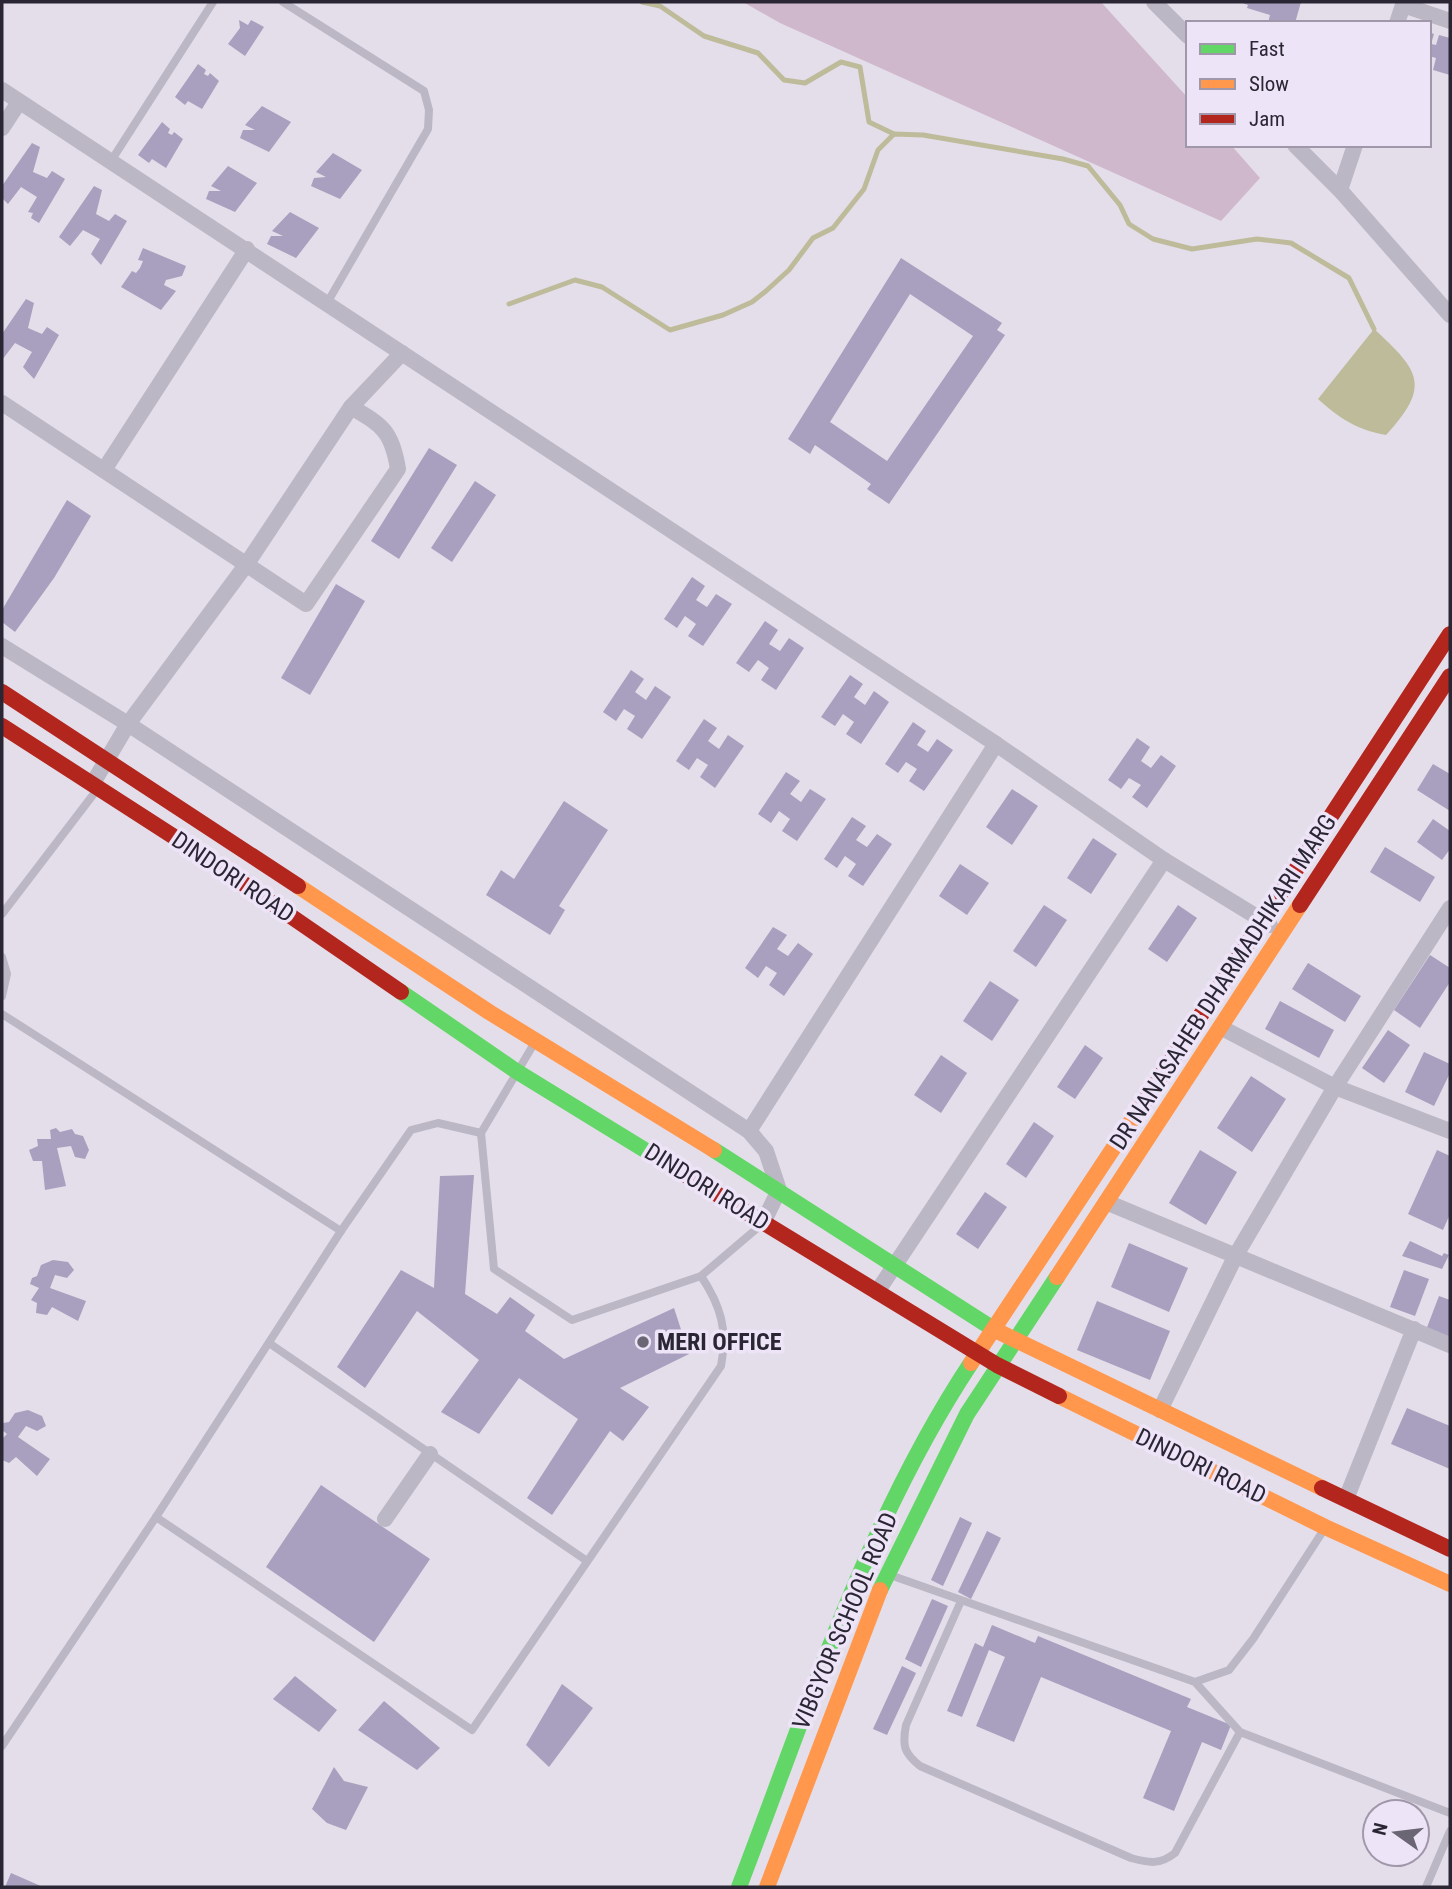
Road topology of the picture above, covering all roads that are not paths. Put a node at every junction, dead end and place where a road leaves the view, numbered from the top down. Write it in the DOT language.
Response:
graph roads {
  1 [pos="213,2"];
  2 [pos="283,2"];
  3 [pos="1154,2"];
  4 [pos="1404,3"];
  5 [pos="1398,21"];
  6 [pos="1450,21"];
  7 [pos="1186,34"];
  8 [pos="2,90"];
  9 [pos="19,102"];
  10 [pos="2,128"];
  11 [pos="1297,147"];
  12 [pos="1354,147"];
  13 [pos="111,161"];
  14 [pos="1340,190"];
  15 [pos="247,250"];
  16 [pos="327,303"];
  17 [pos="1450,315"];
  18 [pos="402,353"];
  19 [pos="2,403"];
  20 [pos="351,407"];
  21 [pos="104,471"];
  22 [pos="246,565"];
  23 [pos="1450,634"];
  24 [pos="2,646"];
  25 [pos="1450,676"];
  26 [pos="2,692"];
  27 [pos="128,724"];
  28 [pos="2,726"];
  29 [pos="996,744"];
  30 [pos="107,760"];
  31 [pos="96,785"];
  32 [pos="1164,860"];
  33 [pos="1450,908"];
  34 [pos="2,914"];
  35 [pos="1264,922"];
  36 [pos="1284,933"];
  37 [pos="1443,933"];
  38 [pos="2,957"];
  39 [pos="2,996"];
  40 [pos="2,1014"];
  41 [pos="1222,1028"];
  42 [pos="535,1041"];
  43 [pos="516,1071"];
  44 [pos="1335,1087"];
  45 [pos="1450,1130"];
  46 [pos="749,1132"];
  47 [pos="481,1133"];
  48 [pos="779,1190"];
  49 [pos="1106,1202"];
  50 [pos="763,1223"];
  51 [pos="341,1231"];
  52 [pos="1236,1255"];
  53 [pos="894,1267"];
  54 [pos="701,1276"];
  55 [pos="877,1292"];
  56 [pos="994,1329"];
  57 [pos="1414,1329"];
  58 [pos="1013,1341"];
  59 [pos="269,1343"];
  60 [pos="1450,1345"];
  61 [pos="977,1353"];
  62 [pos="998,1365"];
  63 [pos="1160,1410"];
  64 [pos="430,1454"];
  65 [pos="1346,1499"];
  66 [pos="156,1517"];
  67 [pos="385,1519"];
  68 [pos="1325,1527"];
  69 [pos="1450,1549"];
  70 [pos="587,1561"];
  71 [pos="863,1564"];
  72 [pos="886,1574"];
  73 [pos="1450,1584"];
  74 [pos="961,1601"];
  75 [pos="1195,1682"];
  76 [pos="1240,1732"];
  77 [pos="2,1746"];
  78 [pos="1450,1813"];
  79 [pos="1450,1831"];
  80 [pos="738,1887"];
  81 [pos="767,1887"];
  82 [pos="1426,1887"];
  1 -- 13 [label="lane"];
  2 -- 16 [label="lane"];
  3 -- 7 [label="street"];
  4 -- 5 [label="street"];
  4 -- 6 [label="street"];
  8 -- 9 [label="street"];
  9 -- 10 [label="street"];
  9 -- 13 [label="street"];
  11 -- 14 [label="street"];
  12 -- 14 [label="street"];
  13 -- 15 [label="street"];
  14 -- 17 [label="street"];
  15 -- 16 [label="street"];
  15 -- 21 [label="street"];
  16 -- 18 [label="street"];
  18 -- 20 [label="street"];
  18 -- 29 [label="street"];
  19 -- 21 [label="street"];
  20 -- 22 [label="street"];
  20 -- 22 [label="street"];
  21 -- 22 [label="street"];
  22 -- 27 [label="street"];
  23 -- 35 [label="main road, DR NANASAHEB DHARMADHIKARI MARG"];
  24 -- 27 [label="street"];
  25 -- 36 [label="main road, DR NANASAHEB DHARMADHIKARI MARG"];
  26 -- 30 [label="main road"];
  27 -- 30 [label="street"];
  27 -- 46 [label="street"];
  28 -- 31 [label="main road, DINDORI ROAD"];
  29 -- 32 [label="street"];
  29 -- 46 [label="street"];
  30 -- 31 [label="street"];
  30 -- 42 [label="main road"];
  31 -- 34 [label="lane"];
  31 -- 43 [label="main road, DINDORI ROAD"];
  32 -- 35 [label="street"];
  32 -- 53 [label="street"];
  33 -- 37 [label="street"];
  35 -- 36 [label="street"];
  35 -- 56 [label="main road, DR NANASAHEB DHARMADHIKARI MARG"];
  36 -- 41 [label="main road, DR NANASAHEB DHARMADHIKARI MARG"];
  37 -- 44 [label="street"];
  38 -- 39 [label="lane"];
  40 -- 51 [label="lane"];
  41 -- 44 [label="street"];
  41 -- 49 [label="main road, DR NANASAHEB DHARMADHIKARI MARG"];
  42 -- 43 [label="lane"];
  42 -- 48 [label="main road"];
  43 -- 47 [label="lane"];
  43 -- 50 [label="main road, DINDORI ROAD"];
  44 -- 45 [label="street"];
  44 -- 52 [label="street"];
  46 -- 48 [label="street"];
  47 -- 51 [label="lane"];
  47 -- 54 [label="lane"];
  48 -- 50 [label="street"];
  48 -- 53 [label="main road"];
  49 -- 52 [label="street"];
  49 -- 58 [label="main road, DR NANASAHEB DHARMADHIKARI MARG"];
  50 -- 54 [label="lane"];
  50 -- 55 [label="main road, DINDORI ROAD"];
  51 -- 59 [label="lane"];
  52 -- 57 [label="street"];
  52 -- 63 [label="street"];
  53 -- 55 [label="street"];
  53 -- 56 [label="main road"];
  54 -- 70 [label="lane"];
  55 -- 61 [label="main road, DINDORI ROAD"];
  56 -- 58 [label="main road"];
  56 -- 61 [label="main road, VIBGYOR SCHOOL ROAD"];
  57 -- 60 [label="street"];
  57 -- 65 [label="street"];
  58 -- 62 [label="main road, VIBGYOR SCHOOL ROAD"];
  58 -- 63 [label="main road"];
  59 -- 64 [label="lane"];
  59 -- 66 [label="lane"];
  61 -- 62 [label="main road, DINDORI ROAD"];
  61 -- 71 [label="main road, VIBGYOR SCHOOL ROAD"];
  62 -- 68 [label="main road, DINDORI ROAD"];
  62 -- 72 [label="main road, VIBGYOR SCHOOL ROAD"];
  63 -- 65 [label="main road"];
  64 -- 67 [label="street"];
  64 -- 70 [label="lane"];
  65 -- 69 [label="main road"];
  66 -- 70 [label="lane"];
  66 -- 77 [label="lane"];
  68 -- 73 [label="main road, DINDORI ROAD"];
  68 -- 75 [label="lane"];
  71 -- 72 [label="lane"];
  71 -- 80 [label="main road, VIBGYOR SCHOOL ROAD"];
  72 -- 74 [label="lane"];
  72 -- 81 [label="main road, VIBGYOR SCHOOL ROAD"];
  74 -- 75 [label="lane"];
  74 -- 76 [label="lane"];
  75 -- 76 [label="lane"];
  76 -- 78 [label="lane"];
  79 -- 82 [label="lane"];
}
